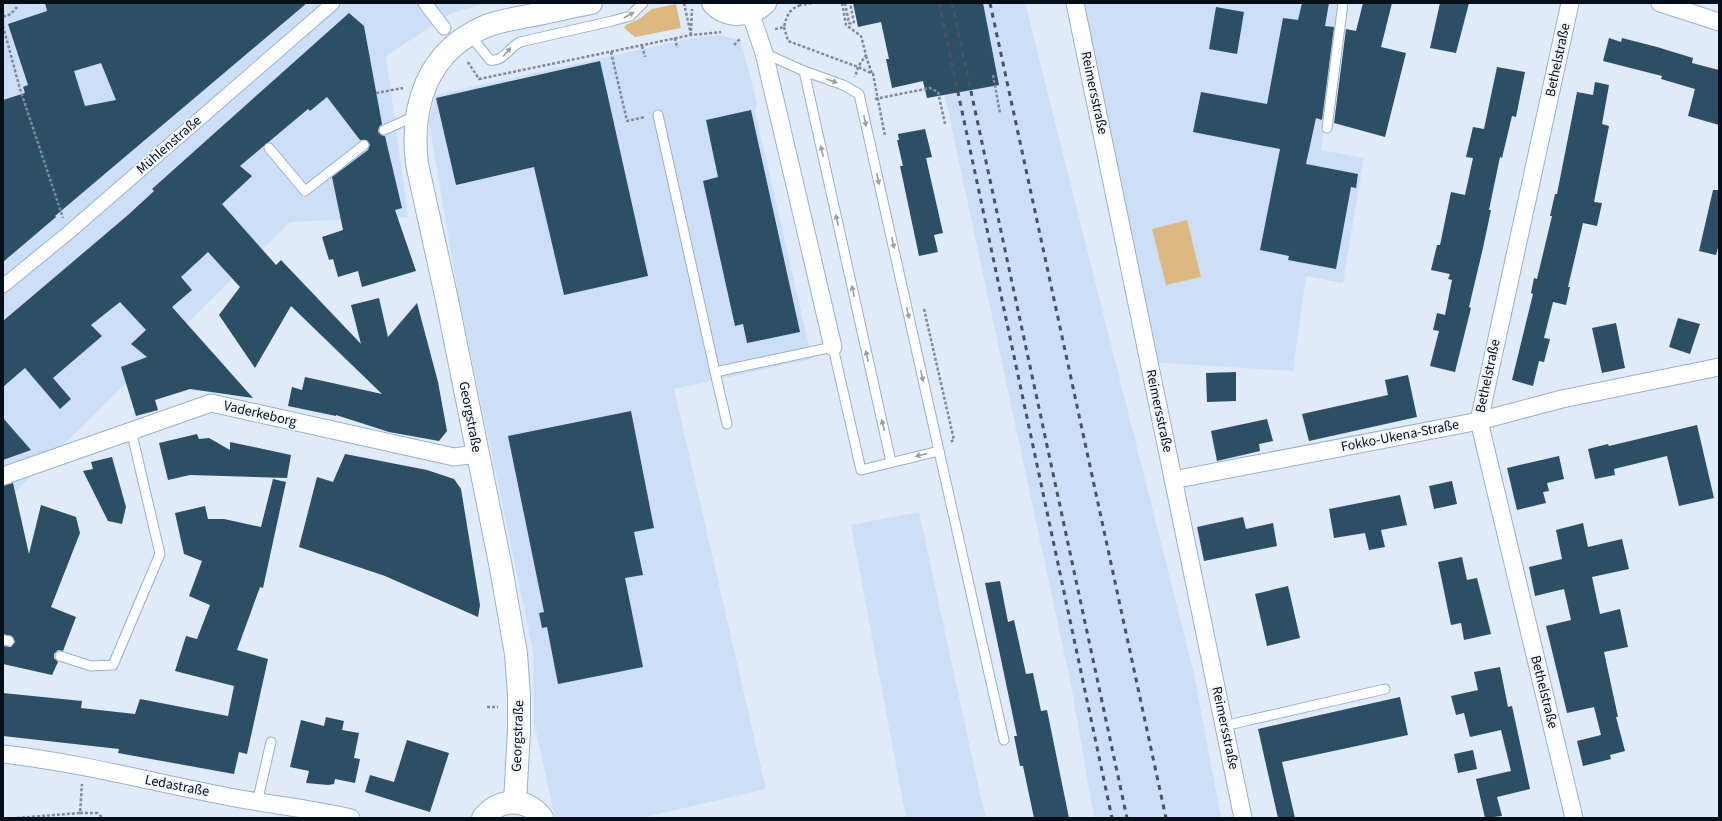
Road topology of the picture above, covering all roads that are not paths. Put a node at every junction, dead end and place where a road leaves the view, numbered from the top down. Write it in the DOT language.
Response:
graph roads {
  1 [pos="333,3"];
  2 [pos="424,3"];
  3 [pos="591,3"];
  4 [pos="643,3"];
  5 [pos="712,3"];
  6 [pos="1075,3"];
  7 [pos="1343,3"];
  8 [pos="1570,3"];
  9 [pos="1660,3"];
  10 [pos="757,16"];
  11 [pos="1719,22"];
  12 [pos="457,36"];
  13 [pos="764,53"];
  14 [pos="804,71"];
  15 [pos="658,115"];
  16 [pos="416,116"];
  17 [pos="1327,128"];
  18 [pos="384,130"];
  19 [pos="364,145"];
  20 [pos="269,148"];
  21 [pos="3,286"];
  22 [pos="833,347"];
  23 [pos="1719,367"];
  24 [pos="716,372"];
  25 [pos="1479,421"];
  26 [pos="727,424"];
  27 [pos="131,430"];
  28 [pos="939,451"];
  29 [pos="477,454"];
  30 [pos="891,462"];
  31 [pos="3,476"];
  32 [pos="1173,480"];
  33 [pos="60,656"];
  34 [pos="1385,689"];
  35 [pos="1224,726"];
  36 [pos="1004,740"];
  37 [pos="271,742"];
  38 [pos="3,754"];
  39 [pos="515,802"];
  40 [pos="257,803"];
  41 [pos="351,818"];
  42 [pos="484,818"];
  43 [pos="542,818"];
  44 [pos="1243,818"];
  45 [pos="1574,818"];
  1 -- 21 [label="street, Mühlenstraße"];
  2 -- 12 [label="street"];
  3 -- 12 [label="main road"];
  12 -- 4 [label="lane, one-way"];
  5 -- 10 [label="main road"];
  6 -- 32 [label="street, Reimersstraße"];
  7 -- 17 [label="lane"];
  8 -- 25 [label="street, Bethelstraße"];
  9 -- 11 [label="street"];
  10 -- 13 [label="street"];
  12 -- 16 [label="main road, Georgstraße"];
  13 -- 14 [label="lane"];
  13 -- 22 [label="street"];
  14 -- 28 [label="lane, one-way"];
  30 -- 14 [label="lane, one-way"];
  15 -- 24 [label="lane"];
  16 -- 18 [label="lane"];
  16 -- 29 [label="main road, Georgstraße"];
  19 -- 20 [label="lane"];
  22 -- 24 [label="lane"];
  22 -- 30 [label="lane"];
  23 -- 25 [label="street, Fokko-Ukena-Straße"];
  24 -- 26 [label="lane"];
  25 -- 32 [label="street, Fokko-Ukena-Straße"];
  25 -- 45 [label="street, Bethelstraße"];
  27 -- 29 [label="street, Vaderkeborg"];
  27 -- 31 [label="street, Vaderkeborg"];
  27 -- 33 [label="lane"];
  28 -- 30 [label="lane, one-way"];
  28 -- 36 [label="lane"];
  29 -- 39 [label="main road, Georgstraße"];
  32 -- 35 [label="street, Reimersstraße"];
  34 -- 35 [label="lane"];
  35 -- 44 [label="street, Reimersstraße"];
  37 -- 40 [label="lane"];
  38 -- 40 [label="street, Ledastraße"];
  39 -- 42 [label="main road"];
  39 -- 43 [label="main road"];
  40 -- 41 [label="street, Ledastraße"];
}
